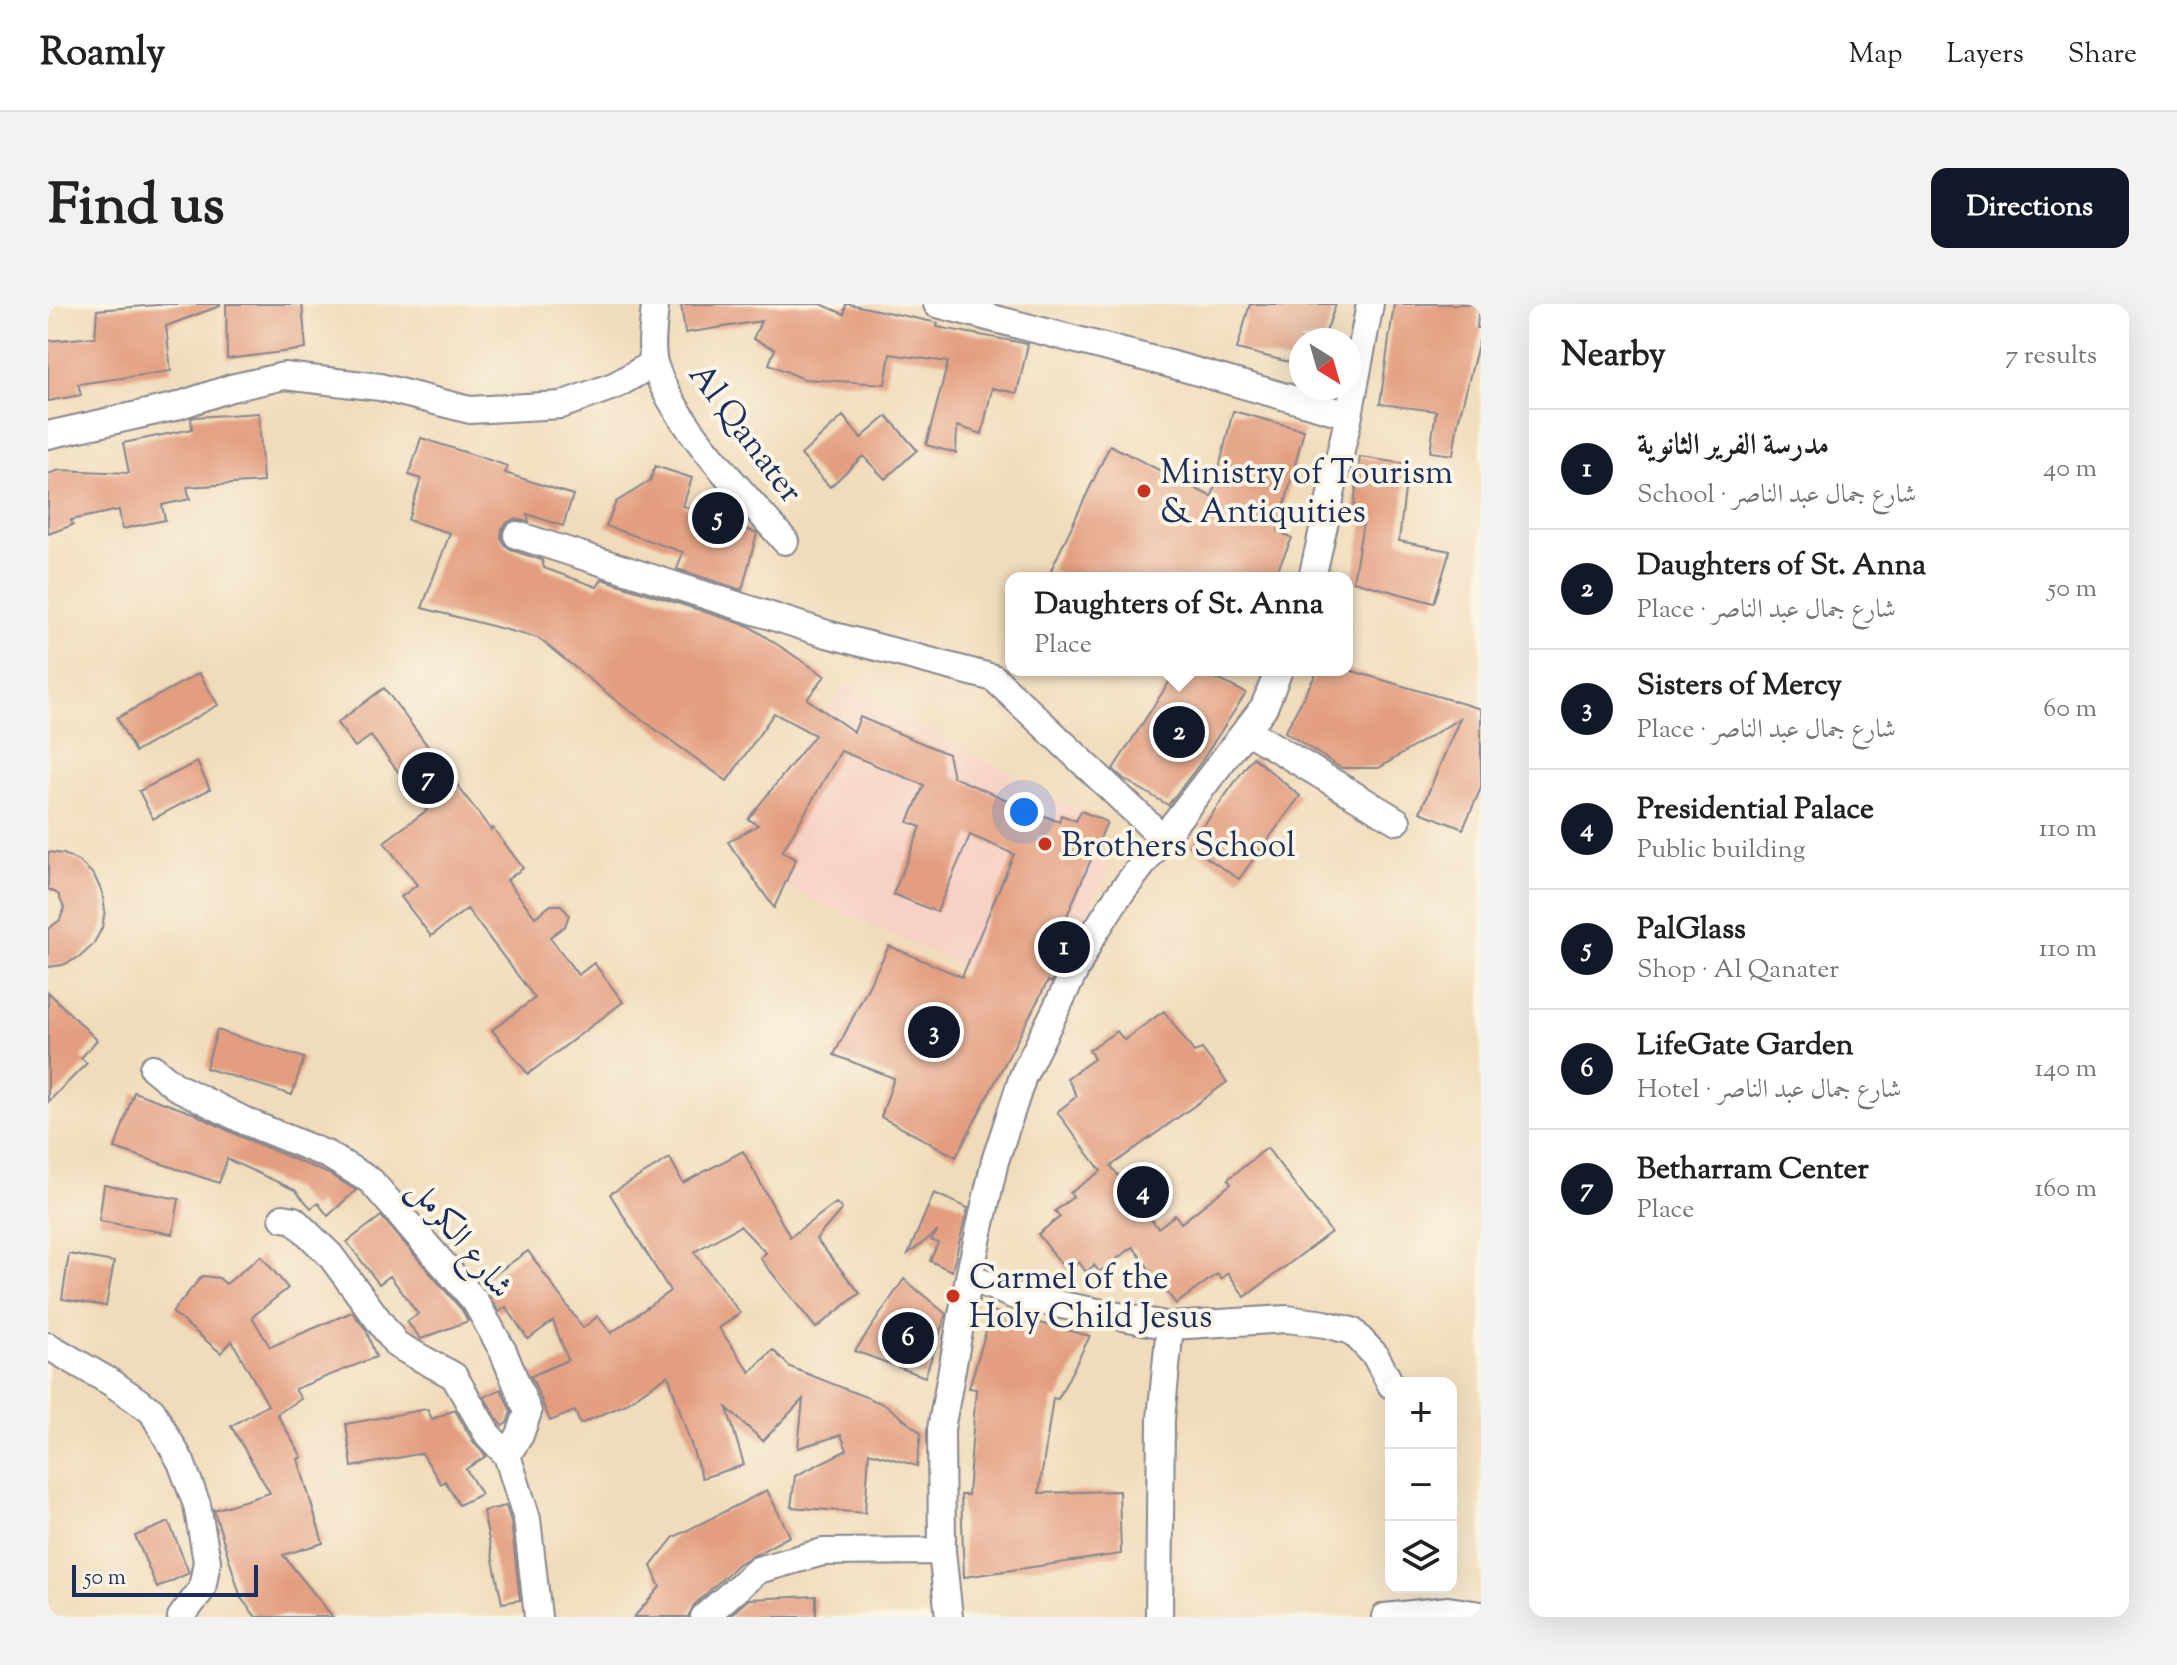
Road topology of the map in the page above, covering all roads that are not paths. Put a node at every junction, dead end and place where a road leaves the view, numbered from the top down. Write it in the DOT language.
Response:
graph roads {
  1 [pos="655,304"];
  2 [pos="937,304"];
  3 [pos="1370,304"];
  4 [pos="654,363"];
  5 [pos="1349,415"];
  6 [pos="48,435"];
  7 [pos="517,535"];
  8 [pos="785,541"];
  9 [pos="1313,572"];
  10 [pos="1277,676"];
  11 [pos="1246,730"];
  12 [pos="1397,821"];
  13 [pos="1163,838"];
  14 [pos="153,1068"];
  15 [pos="283,1218"];
  16 [pos="969,1277"];
  17 [pos="1170,1326"];
  18 [pos="48,1346"];
  19 [pos="1387,1377"];
  20 [pos="507,1455"];
  21 [pos="942,1551"];
  22 [pos="1445,1598"];
  23 [pos="1481,1615"];
  24 [pos="181,1617"];
  25 [pos="538,1617"];
  26 [pos="704,1617"];
  27 [pos="949,1617"];
  28 [pos="1159,1617"];
  29 [pos="1385,1617"];
  1 -- 4 [label="street"];
  2 -- 5 [label="street"];
  3 -- 5 [label="street"];
  4 -- 6 [label="street"];
  4 -- 8 [label="street, Al Qanater"];
  5 -- 9 [label="street"];
  7 -- 13 [label="street"];
  10 -- 11 [label="street"];
  11 -- 12 [label="street"];
  11 -- 13 [label="street"];
  13 -- 16 [label="street"];
  14 -- 20 [label="street, شارع الكرمل"];
  15 -- 20 [label="street"];
  16 -- 17 [label="street"];
  16 -- 21 [label="street"];
  17 -- 19 [label="street"];
  17 -- 28 [label="street"];
  18 -- 24 [label="street"];
  20 -- 25 [label="street"];
  21 -- 26 [label="street"];
  21 -- 27 [label="street"];
  22 -- 23 [label="street"];
  22 -- 29 [label="street"];
}
